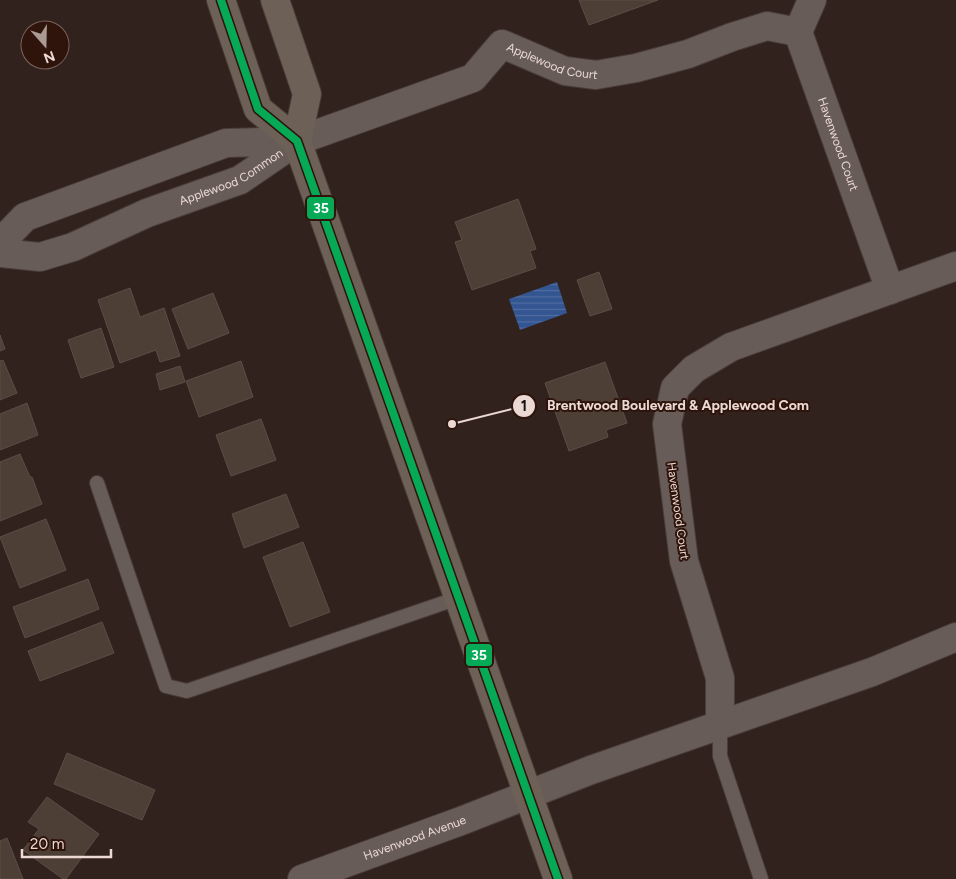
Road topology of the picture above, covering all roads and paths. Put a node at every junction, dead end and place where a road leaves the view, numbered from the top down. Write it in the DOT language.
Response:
graph roads {
  1 [pos="221,0"];
  2 [pos="275,0"];
  3 [pos="812,0"];
  4 [pos="798,32"];
  5 [pos="297,141"];
  6 [pos="0,243"];
  7 [pos="0,254"];
  8 [pos="956,266"];
  9 [pos="890,290"];
  10 [pos="96,483"];
  11 [pos="458,598"];
  12 [pos="956,637"];
  13 [pos="720,725"];
  14 [pos="528,795"];
  15 [pos="316,877"];
  16 [pos="558,879"];
  17 [pos="761,879"];
  1 -- 5 [label="main road"];
  2 -- 5 [label="main road"];
  3 -- 4 [label="street"];
  4 -- 5 [label="street, Applewood Court"];
  4 -- 9 [label="street, Havenwood Court"];
  5 -- 6 [label="street, Applewood Common"];
  5 -- 7 [label="street, Applewood Common"];
  5 -- 11 [label="main road"];
  8 -- 9 [label="street, Havenwood Court"];
  9 -- 13 [label="street, Havenwood Court"];
  10 -- 11 [label="lane"];
  11 -- 14 [label="main road"];
  12 -- 13 [label="street"];
  13 -- 14 [label="street"];
  13 -- 17 [label="lane"];
  14 -- 15 [label="street, Havenwood Avenue"];
  14 -- 16 [label="main road"];
}
